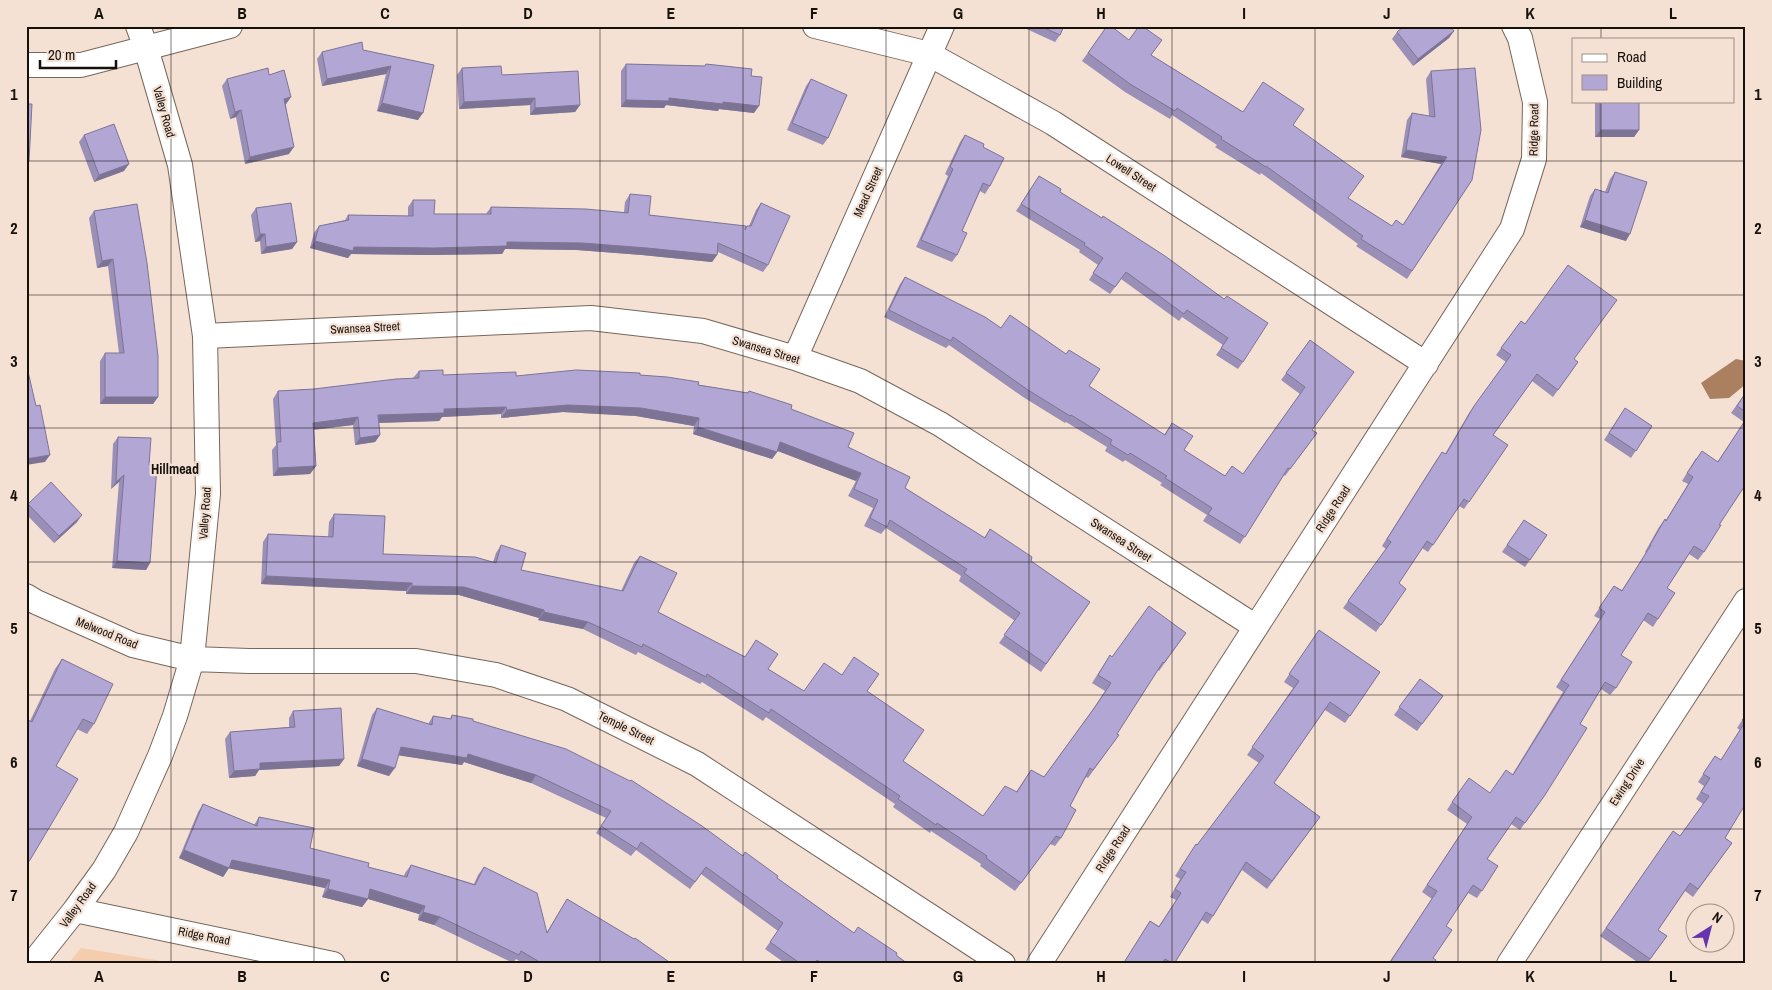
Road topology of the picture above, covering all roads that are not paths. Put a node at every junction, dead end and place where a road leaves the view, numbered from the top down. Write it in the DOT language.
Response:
graph roads {
  1 [pos="138,26"];
  2 [pos="230,26"];
  3 [pos="815,26"];
  4 [pos="942,26"];
  5 [pos="1514,26"];
  6 [pos="146,48"];
  7 [pos="929,54"];
  8 [pos="26,65"];
  9 [pos="205,336"];
  10 [pos="795,358"];
  11 [pos="1426,364"];
  12 [pos="26,596"];
  13 [pos="1746,601"];
  14 [pos="1256,628"];
  15 [pos="192,659"];
  16 [pos="75,910"];
  17 [pos="32,964"];
  18 [pos="333,964"];
  19 [pos="1003,964"];
  20 [pos="1039,964"];
  21 [pos="1509,964"];
  1 -- 6 [label="street, Valley Road"];
  2 -- 6 [label="street"];
  3 -- 7 [label="street, Lowell Street"];
  4 -- 7 [label="street, Mead Street"];
  5 -- 11 [label="street, Ridge Road"];
  6 -- 8 [label="street"];
  6 -- 9 [label="street, Valley Road"];
  7 -- 10 [label="street, Mead Street"];
  7 -- 11 [label="street, Lowell Street"];
  9 -- 10 [label="street, Swansea Street"];
  9 -- 15 [label="street, Valley Road"];
  10 -- 14 [label="street, Swansea Street"];
  11 -- 14 [label="street, Ridge Road"];
  12 -- 15 [label="street, Melwood Road"];
  13 -- 21 [label="street, Ewing Drive"];
  14 -- 20 [label="street, Ridge Road"];
  15 -- 16 [label="street, Valley Road"];
  15 -- 19 [label="street, Temple Street"];
  16 -- 17 [label="street, Valley Road"];
  16 -- 18 [label="street, Ridge Road"];
}
